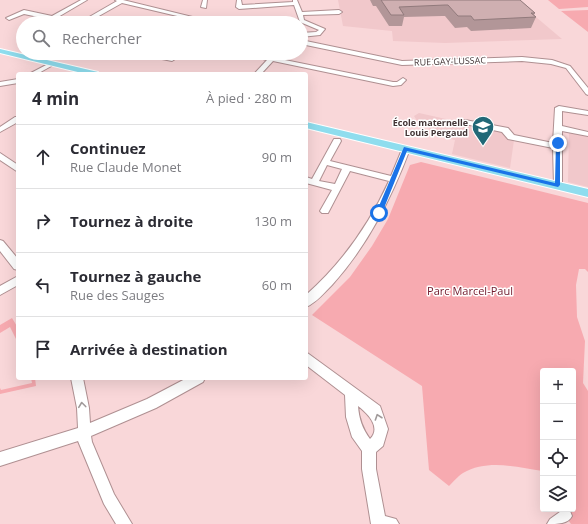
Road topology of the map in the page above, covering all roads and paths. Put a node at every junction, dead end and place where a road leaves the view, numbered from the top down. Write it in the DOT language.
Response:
graph roads {
  1 [pos="85,0"];
  2 [pos="119,0"];
  3 [pos="205,0"];
  4 [pos="302,0"];
  5 [pos="239,1"];
  6 [pos="296,1"];
  7 [pos="204,7"];
  8 [pos="339,12"];
  9 [pos="300,14"];
  10 [pos="43,16"];
  11 [pos="57,16"];
  12 [pos="94,16"];
  13 [pos="181,16"];
  14 [pos="9,18"];
  15 [pos="308,23"];
  16 [pos="308,35"];
  17 [pos="308,43"];
  18 [pos="0,51"];
  19 [pos="16,55"];
  20 [pos="36,60"];
  21 [pos="270,60"];
  22 [pos="276,60"];
  23 [pos="52,64"];
  24 [pos="36,72"];
  25 [pos="86,72"];
  26 [pos="260,72"];
  27 [pos="403,80"];
  28 [pos="16,81"];
  29 [pos="0,84"];
  30 [pos="588,93"];
  31 [pos="588,113"];
  32 [pos="16,121"];
  33 [pos="465,122"];
  34 [pos="308,125"];
  35 [pos="559,128"];
  36 [pos="0,130"];
  37 [pos="588,134"];
  38 [pos="337,141"];
  39 [pos="557,146"];
  40 [pos="406,149"];
  41 [pos="0,156"];
  42 [pos="325,162"];
  43 [pos="16,168"];
  44 [pos="347,168"];
  45 [pos="393,179"];
  46 [pos="310,181"];
  47 [pos="558,185"];
  48 [pos="337,188"];
  49 [pos="588,193"];
  50 [pos="325,211"];
  51 [pos="0,244"];
  52 [pos="16,264"];
  53 [pos="16,281"];
  54 [pos="0,291"];
  55 [pos="308,300"];
  56 [pos="308,360"];
  57 [pos="77,380"];
  58 [pos="195,380"];
  59 [pos="351,394"];
  60 [pos="84,432"];
  61 [pos="369,449"];
  62 [pos="0,459"];
  63 [pos="124,524"];
  64 [pos="379,524"];
  65 [pos="391,524"];
  1 -- 11 [label="street"];
  2 -- 12 [label="street"];
  2 -- 13 [label="street"];
  3 -- 7 [label="street"];
  4 -- 6 [label="street"];
  5 -- 6 [label="street"];
  6 -- 9 [label="street"];
  8 -- 9 [label="street"];
  10 -- 14 [label="street"];
  15 -- 16 [label="street"];
  17 -- 30 [label="street, RUE GAY-LUSSAC"];
  18 -- 19 [label="main road"];
  20 -- 23 [label="main road"];
  21 -- 26 [label="street"];
  22 -- 27 [label="street"];
  23 -- 24 [label="street"];
  23 -- 25 [label="main road"];
  28 -- 29 [label="street"];
  31 -- 35 [label="street"];
  32 -- 36 [label="street"];
  33 -- 39 [label="street"];
  34 -- 40 [label="main road"];
  35 -- 37 [label="street"];
  35 -- 39 [label="street"];
  38 -- 42 [label="street"];
  39 -- 47 [label="street"];
  40 -- 45 [label="street"];
  40 -- 47 [label="main road"];
  41 -- 43 [label="street"];
  42 -- 44 [label="street"];
  42 -- 46 [label="street"];
  44 -- 45 [label="street"];
  44 -- 48 [label="street"];
  45 -- 55 [label="street"];
  46 -- 48 [label="street"];
  47 -- 49 [label="main road"];
  48 -- 50 [label="street"];
  51 -- 52 [label="street"];
  53 -- 54 [label="street"];
  56 -- 59 [label="street"];
  60 -- 57 [label="street, one-way"];
  58 -- 60 [label="street"];
  59 -- 61 [label="street"];
  61 -- 59 [label="street, one-way"];
  60 -- 62 [label="street"];
  60 -- 63 [label="street"];
  61 -- 64 [label="street"];
  64 -- 65 [label="street"];
}
